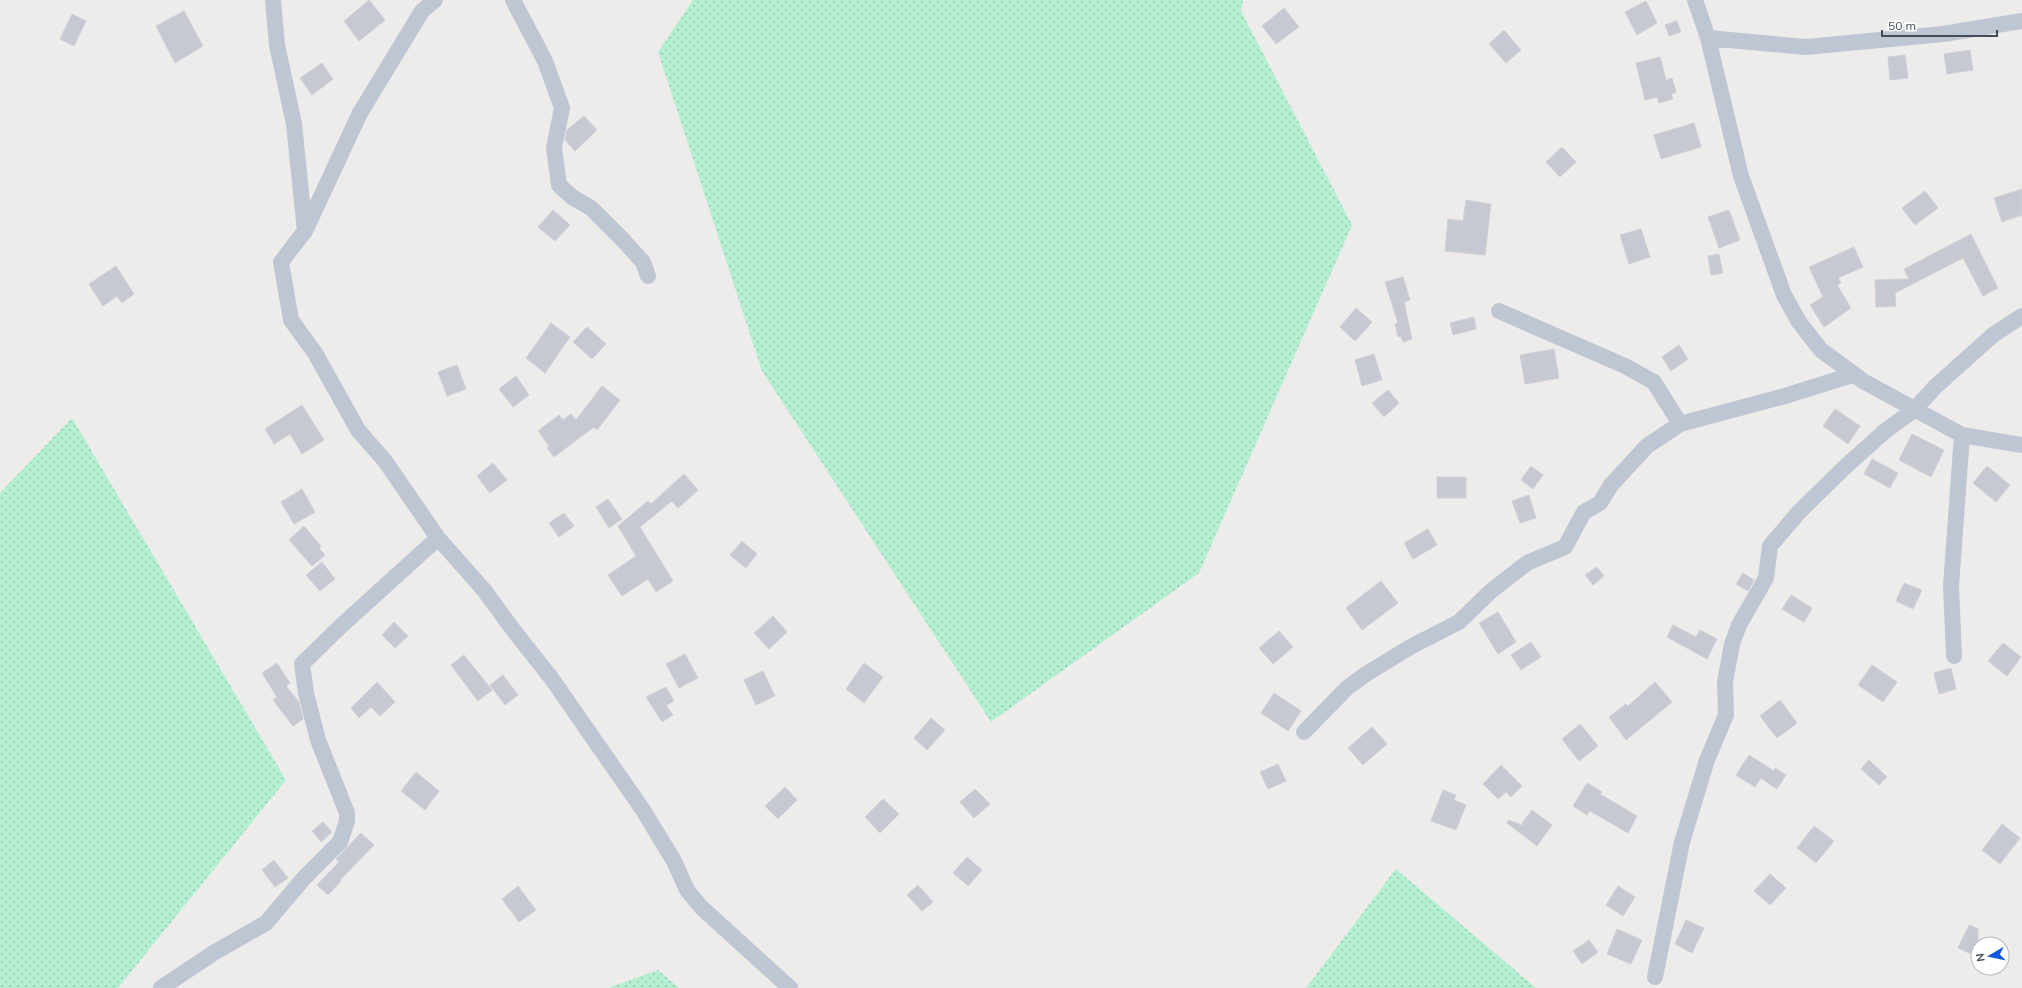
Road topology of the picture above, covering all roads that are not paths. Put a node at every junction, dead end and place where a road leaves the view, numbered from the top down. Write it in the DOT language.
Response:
graph roads {
  1 [pos="273,0"];
  2 [pos="435,0"];
  3 [pos="513,0"];
  4 [pos="1695,0"];
  5 [pos="2022,21"];
  6 [pos="1708,38"];
  7 [pos="305,231"];
  8 [pos="648,276"];
  9 [pos="1499,311"];
  10 [pos="2022,316"];
  11 [pos="1852,375"];
  12 [pos="1915,409"];
  13 [pos="1680,424"];
  14 [pos="1962,435"];
  15 [pos="2022,445"];
  16 [pos="438,538"];
  17 [pos="1954,656"];
  18 [pos="1304,732"];
  19 [pos="1655,977"];
  20 [pos="161,988"];
  21 [pos="790,988"];
  1 -- 7 [label="street"];
  2 -- 7 [label="street"];
  3 -- 8 [label="street"];
  4 -- 6 [label="street"];
  5 -- 6 [label="street"];
  6 -- 11 [label="street"];
  7 -- 16 [label="street"];
  9 -- 13 [label="street"];
  10 -- 12 [label="street"];
  11 -- 12 [label="street"];
  11 -- 13 [label="street"];
  12 -- 14 [label="street"];
  12 -- 19 [label="street"];
  13 -- 18 [label="street"];
  14 -- 15 [label="street"];
  14 -- 17 [label="street"];
  16 -- 20 [label="street"];
  16 -- 21 [label="street"];
}
